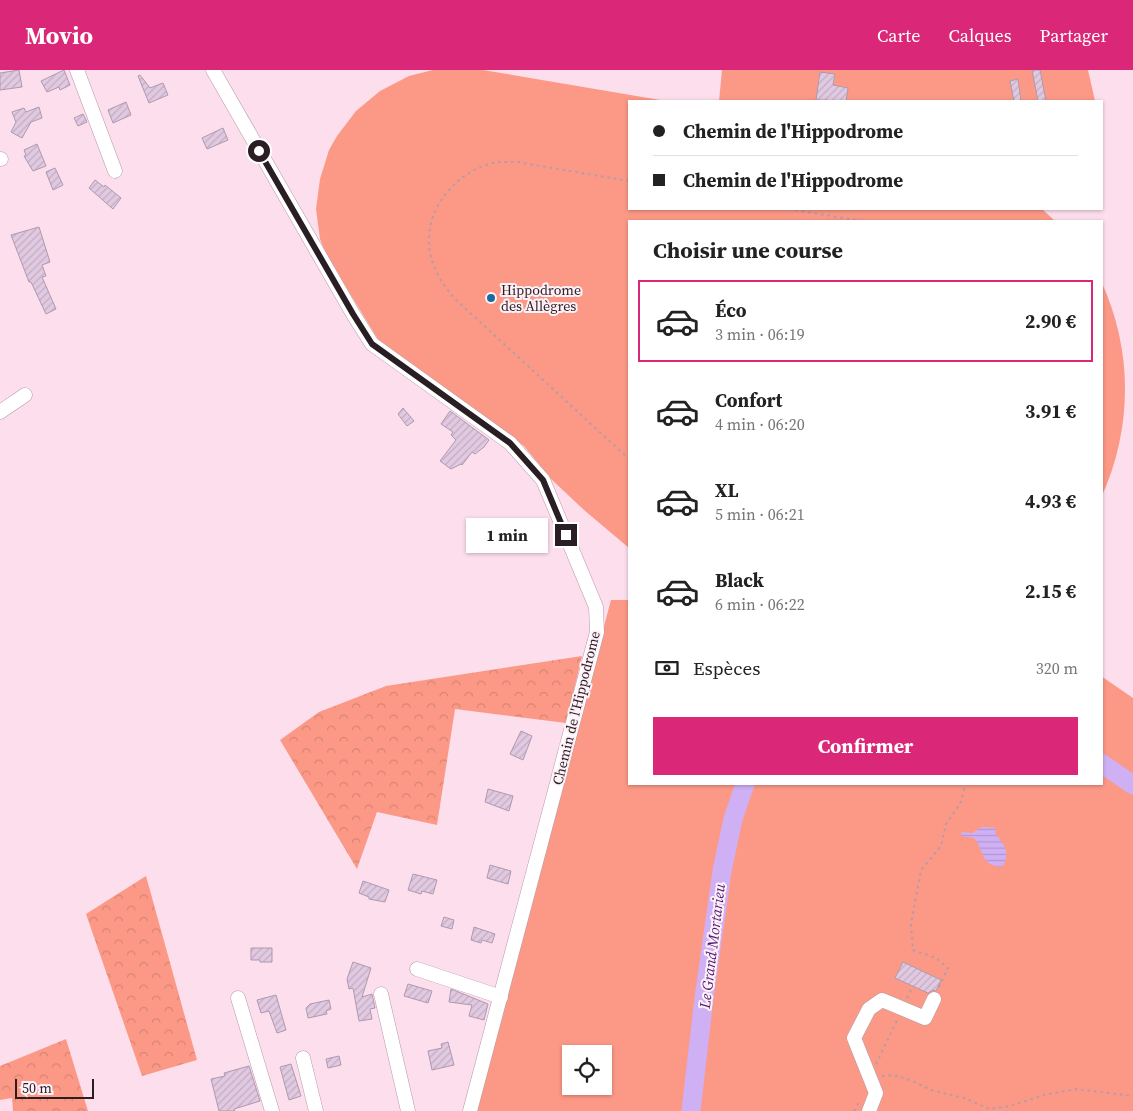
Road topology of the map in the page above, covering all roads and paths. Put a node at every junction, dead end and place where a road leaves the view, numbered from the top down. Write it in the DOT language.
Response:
graph roads {
  1 [pos="77,70"];
  2 [pos="212,70"];
  3 [pos="115,171"];
  4 [pos="628,181"];
  5 [pos="796,210"];
  6 [pos="856,220"];
  7 [pos="25,396"];
  8 [pos="0,412"];
  9 [pos="628,458"];
  10 [pos="966,785"];
  11 [pos="417,969"];
  12 [pos="912,986"];
  13 [pos="381,994"];
  14 [pos="501,997"];
  15 [pos="238,998"];
  16 [pos="934,998"];
  17 [pos="902,1008"];
  18 [pos="303,1058"];
  19 [pos="870,1077"];
  20 [pos="1133,1096"];
  21 [pos="272,1111"];
  22 [pos="316,1111"];
  23 [pos="408,1111"];
  24 [pos="470,1111"];
  25 [pos="854,1111"];
  26 [pos="869,1111"];
  1 -- 3 [label="street"];
  2 -- 14 [label="street, Chemin de l'Hippodrome"];
  4 -- 9 [label="path"];
  5 -- 6 [label="path"];
  7 -- 8 [label="street"];
  10 -- 16 [label="path"];
  11 -- 14 [label="street"];
  12 -- 17 [label="path"];
  13 -- 23 [label="street"];
  14 -- 24 [label="street, Chemin de l'Hippodrome"];
  15 -- 21 [label="street"];
  16 -- 17 [label="street"];
  17 -- 19 [label="path"];
  17 -- 19 [label="street"];
  18 -- 22 [label="street"];
  19 -- 20 [label="path"];
  19 -- 25 [label="path"];
  19 -- 26 [label="street"];
}
